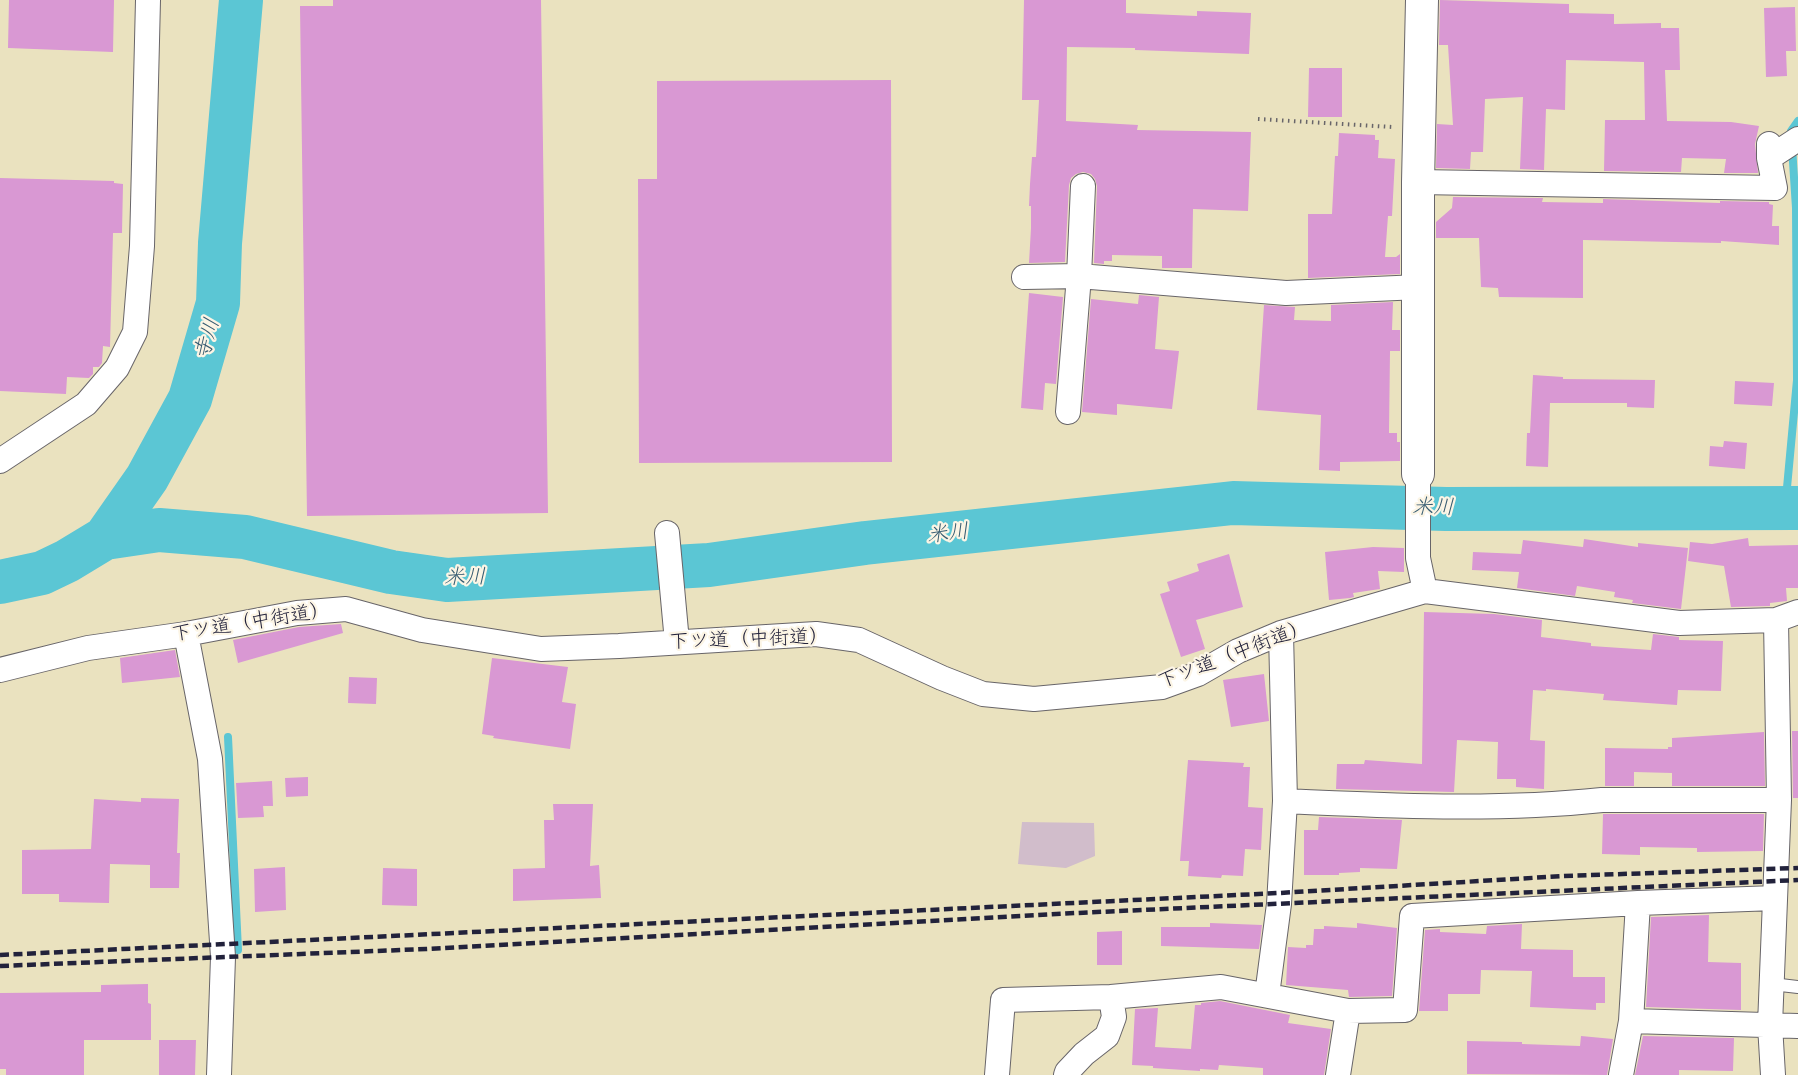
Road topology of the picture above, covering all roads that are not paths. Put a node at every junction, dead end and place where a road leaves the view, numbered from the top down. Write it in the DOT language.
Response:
graph roads {
  1 [pos="148,0"];
  2 [pos="1422,0"];
  3 [pos="1798,139"];
  4 [pos="1418,182"];
  5 [pos="1083,186"];
  6 [pos="1079,276"];
  7 [pos="1024,277"];
  8 [pos="1419,287"];
  9 [pos="1068,412"];
  10 [pos="0,461"];
  11 [pos="1418,474"];
  12 [pos="667,533"];
  13 [pos="1425,591"];
  14 [pos="1787,616"];
  15 [pos="1281,633"];
  16 [pos="186,634"];
  17 [pos="677,634"];
  18 [pos="0,670"];
  19 [pos="1285,801"];
  20 [pos="1785,807"];
  21 [pos="1775,898"];
  22 [pos="1638,903"];
  23 [pos="1772,984"];
  24 [pos="1798,987"];
  25 [pos="1267,995"];
  26 [pos="1111,997"];
  27 [pos="1348,1011"];
  28 [pos="1631,1022"];
  29 [pos="1770,1025"];
  30 [pos="1798,1026"];
  31 [pos="219,1075"];
  32 [pos="996,1075"];
  33 [pos="1066,1075"];
  34 [pos="1338,1075"];
  35 [pos="1621,1075"];
  36 [pos="1773,1075"];
  1 -- 10 [label="street"];
  2 -- 4 [label="street"];
  3 -- 4 [label="street"];
  4 -- 8 [label="street"];
  5 -- 6 [label="street"];
  6 -- 7 [label="street"];
  6 -- 8 [label="street"];
  6 -- 9 [label="street"];
  8 -- 11 [label="street"];
  11 -- 13 [label="street"];
  12 -- 17 [label="street"];
  13 -- 14 [label="street, 下ツ道（中街道）"];
  13 -- 15 [label="street, 下ツ道（中街道）"];
  14 -- 20 [label="street"];
  15 -- 17 [label="street, 下ツ道（中街道）"];
  15 -- 19 [label="street"];
  16 -- 17 [label="street, 下ツ道（中街道）"];
  16 -- 18 [label="street, 下ツ道（中街道）"];
  16 -- 31 [label="street"];
  19 -- 20 [label="street"];
  19 -- 25 [label="street"];
  20 -- 21 [label="street"];
  21 -- 22 [label="street"];
  21 -- 23 [label="street"];
  22 -- 27 [label="street"];
  22 -- 28 [label="street"];
  23 -- 24 [label="lane"];
  23 -- 29 [label="street"];
  25 -- 26 [label="street"];
  25 -- 27 [label="street"];
  26 -- 32 [label="street"];
  26 -- 33 [label="street"];
  27 -- 34 [label="street"];
  28 -- 29 [label="street"];
  28 -- 35 [label="street"];
  29 -- 30 [label="street"];
  29 -- 36 [label="street"];
}
